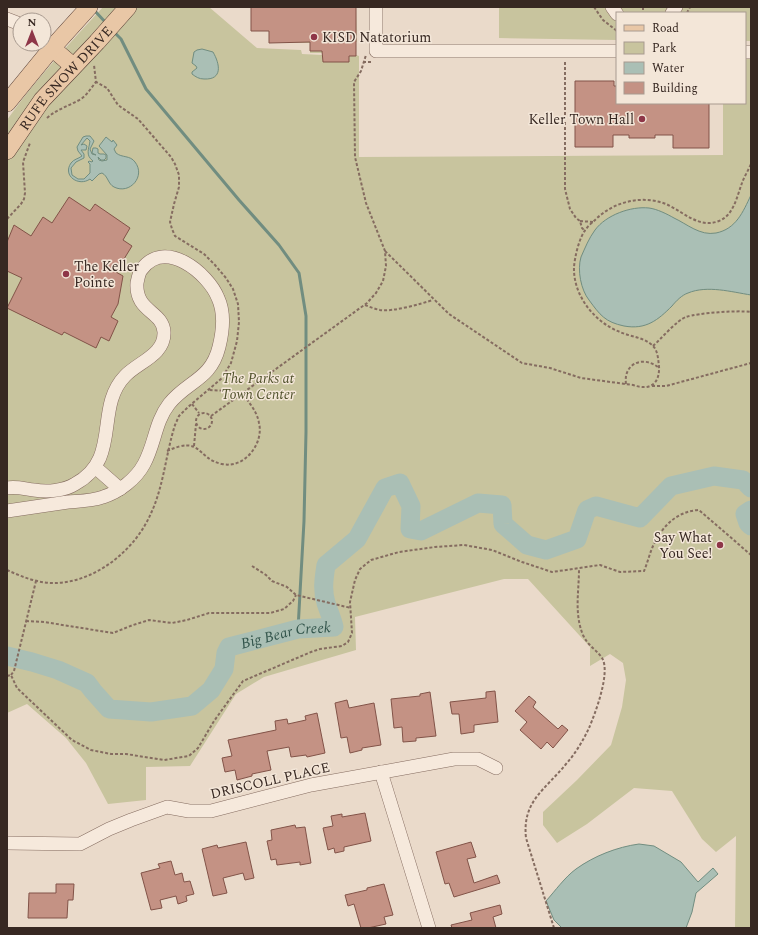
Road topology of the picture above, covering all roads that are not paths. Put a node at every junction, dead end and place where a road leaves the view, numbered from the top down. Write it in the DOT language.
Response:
graph roads {
  1 [pos="128,7"];
  2 [pos="376,7"];
  3 [pos="84,13"];
  4 [pos="52,41"];
  5 [pos="52,48"];
  6 [pos="616,51"];
  7 [pos="42,52"];
  8 [pos="73,66"];
  9 [pos="7,103"];
  10 [pos="7,151"];
  11 [pos="95,467"];
  12 [pos="7,488"];
  13 [pos="120,489"];
  14 [pos="7,511"];
  15 [pos="496,768"];
  16 [pos="381,772"];
  17 [pos="7,843"];
  18 [pos="429,928"];
  1 -- 8 [label="main road, RUFE SNOW DRIVE"];
  2 -- 6 [label="street"];
  3 -- 4 [label="main road, RUFE SNOW DRIVE"];
  5 -- 8 [label="main road"];
  7 -- 9 [label="main road, RUFE SNOW DRIVE"];
  8 -- 10 [label="main road, RUFE SNOW DRIVE"];
  11 -- 12 [label="street"];
  11 -- 13 [label="street"];
  11 -- 13 [label="street"];
  13 -- 14 [label="street"];
  15 -- 16 [label="street, DRISCOLL PLACE"];
  16 -- 17 [label="street, DRISCOLL PLACE"];
  16 -- 18 [label="street"];
}
